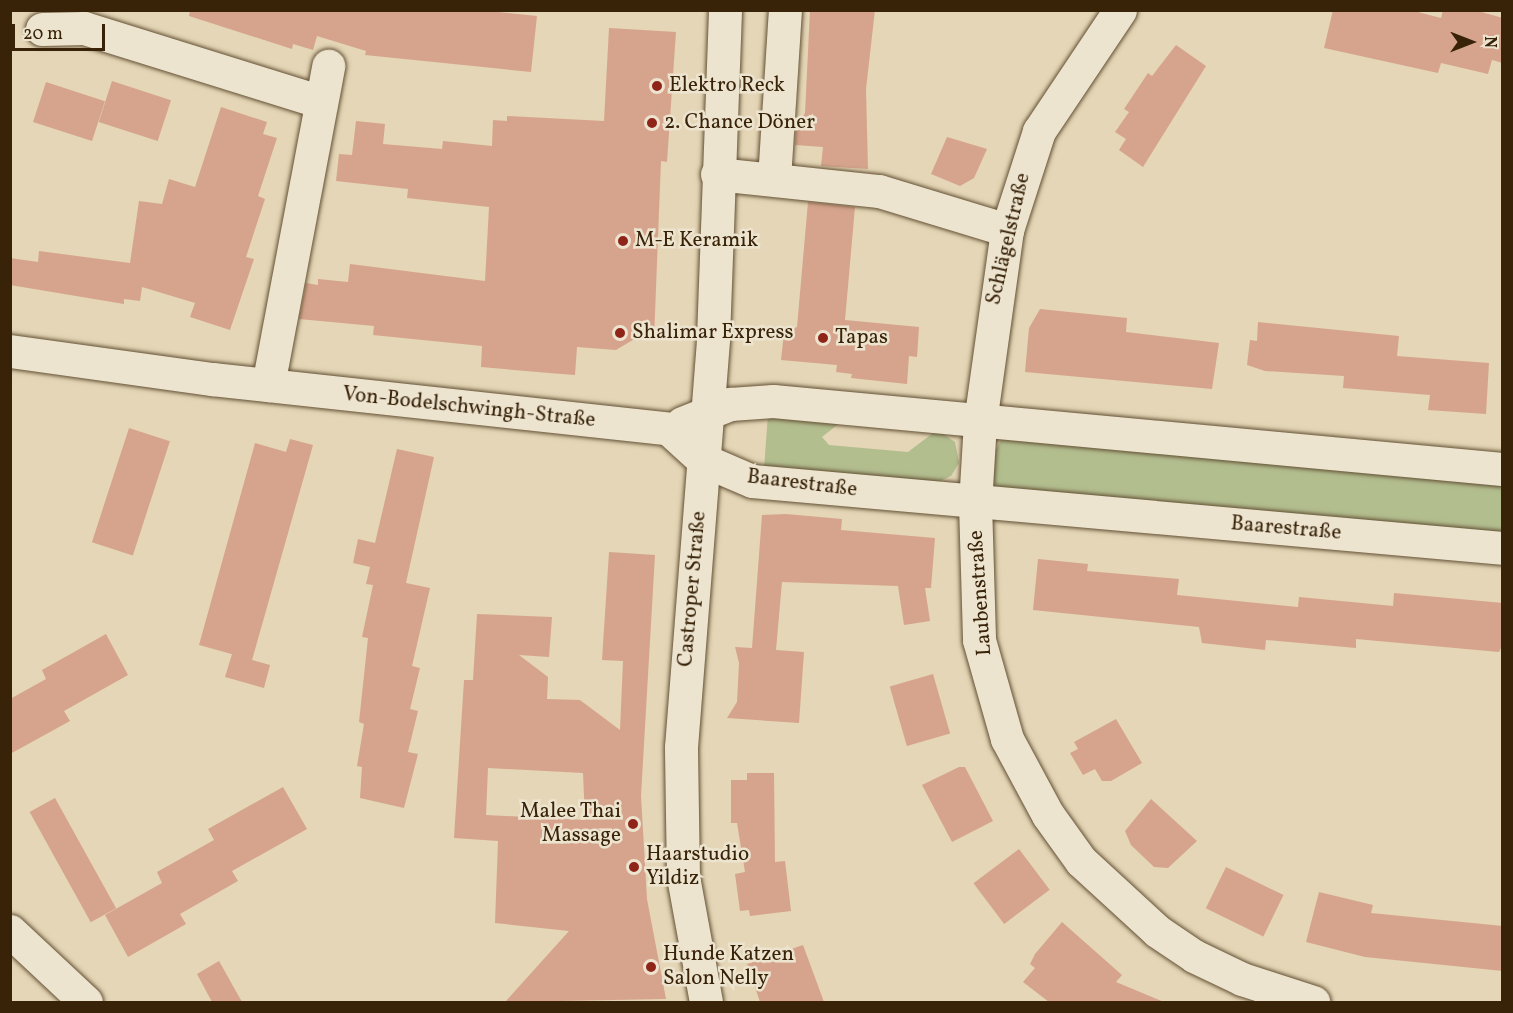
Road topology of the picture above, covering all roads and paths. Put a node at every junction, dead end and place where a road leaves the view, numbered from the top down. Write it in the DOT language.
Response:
graph roads {
  1 [pos="725,10"];
  2 [pos="785,10"];
  3 [pos="1120,10"];
  4 [pos="42,28"];
  5 [pos="328,66"];
  6 [pos="321,102"];
  7 [pos="717,174"];
  8 [pos="774,179"];
  9 [pos="1007,230"];
  10 [pos="10,351"];
  11 [pos="268,385"];
  12 [pos="707,411"];
  13 [pos="980,422"];
  14 [pos="669,429"];
  15 [pos="704,460"];
  16 [pos="1503,470"];
  17 [pos="975,503"];
  18 [pos="1503,548"];
  19 [pos="10,932"];
  20 [pos="86,1002"];
  21 [pos="706,1002"];
  22 [pos="1313,1002"];
  1 -- 7 [label="street, Castroper Straße"];
  2 -- 8 [label="street"];
  3 -- 9 [label="street, Schlägelstraße"];
  4 -- 6 [label="street"];
  5 -- 6 [label="street"];
  6 -- 11 [label="street"];
  7 -- 8 [label="street"];
  7 -- 12 [label="street, Castroper Straße"];
  8 -- 9 [label="street"];
  9 -- 13 [label="street, Schlägelstraße"];
  10 -- 11 [label="street, Von-Bodelschwingh-Straße"];
  11 -- 14 [label="street, Von-Bodelschwingh-Straße"];
  12 -- 13 [label="street"];
  12 -- 14 [label="street"];
  12 -- 15 [label="street, Castroper Straße"];
  13 -- 16 [label="street"];
  13 -- 17 [label="street, Laubenstraße"];
  14 -- 15 [label="street, Baarestraße"];
  15 -- 17 [label="street, Baarestraße"];
  15 -- 21 [label="street, Castroper Straße"];
  17 -- 18 [label="street, Baarestraße"];
  17 -- 22 [label="street, Laubenstraße"];
  19 -- 20 [label="street"];
}
